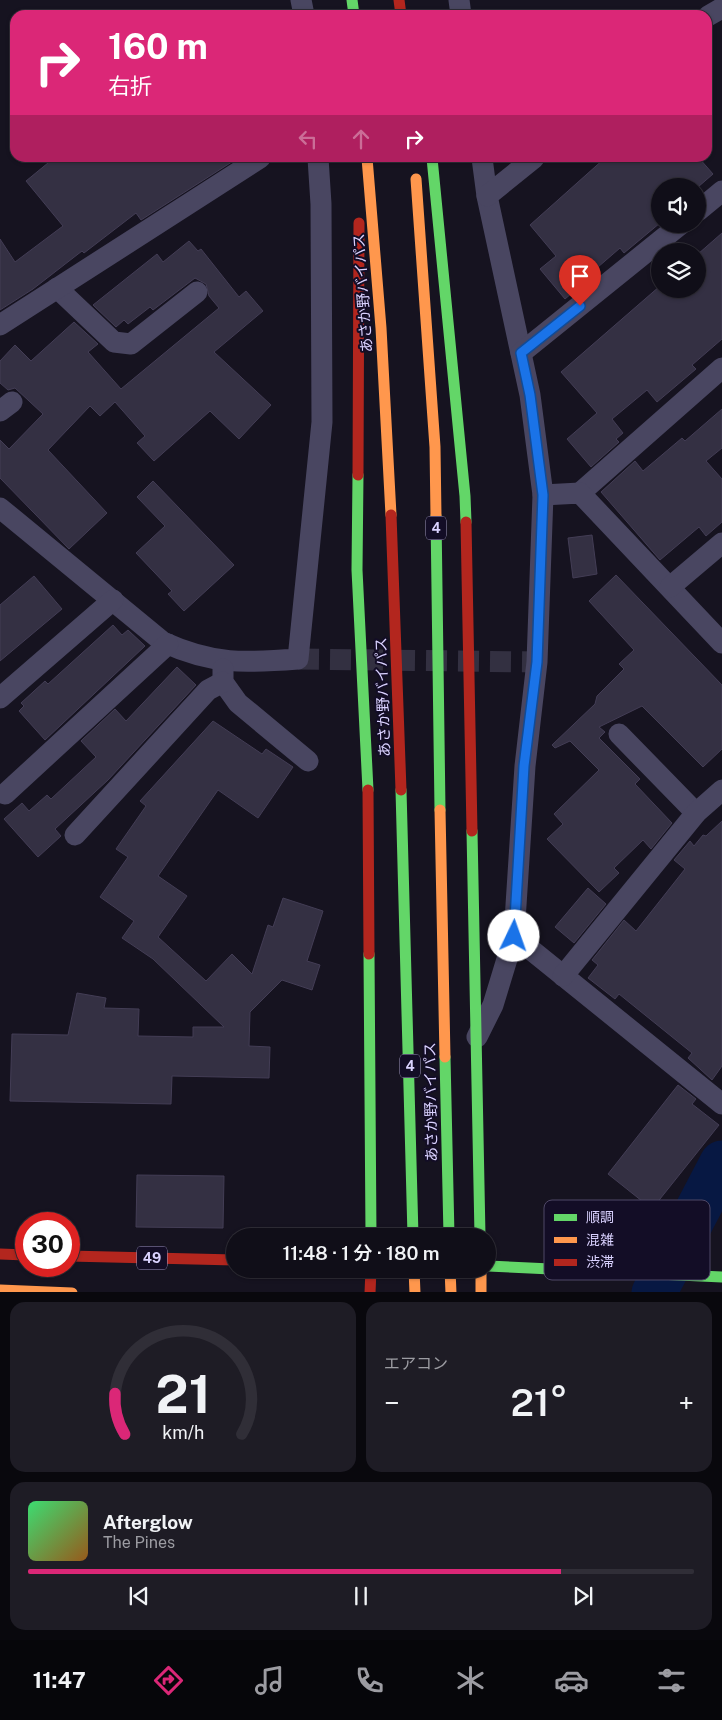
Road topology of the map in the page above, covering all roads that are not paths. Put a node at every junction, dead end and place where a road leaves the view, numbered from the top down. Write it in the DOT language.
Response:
graph roads {
  1 [pos="254,162"];
  2 [pos="318,162"];
  3 [pos="361,162"];
  4 [pos="367,162"];
  5 [pos="432,162"];
  6 [pos="483,162"];
  7 [pos="529,162"];
  8 [pos="415,166"];
  9 [pos="722,191"];
  10 [pos="487,196"];
  11 [pos="706,204"];
  12 [pos="670,233"];
  13 [pos="57,288"];
  14 [pos="197,292"];
  15 [pos="0,324"];
  16 [pos="521,353"];
  17 [pos="722,368"];
  18 [pos="580,492"];
  19 [pos="543,495"];
  20 [pos="0,508"];
  21 [pos="722,543"];
  22 [pos="670,587"];
  23 [pos="113,600"];
  24 [pos="722,643"];
  25 [pos="168,644"];
  26 [pos="223,671"];
  27 [pos="0,698"];
  28 [pos="619,734"];
  29 [pos="308,761"];
  30 [pos="722,790"];
  31 [pos="5,794"];
  32 [pos="696,813"];
  33 [pos="75,835"];
  34 [pos="514,936"];
  35 [pos="563,976"];
  36 [pos="476,1039"];
  37 [pos="720,1099"];
  38 [pos="371,1228"];
  39 [pos="413,1228"];
  40 [pos="450,1228"];
  41 [pos="480,1228"];
  42 [pos="0,1254"];
  43 [pos="15,1255"];
  44 [pos="80,1256"];
  45 [pos="226,1260"];
  46 [pos="496,1266"];
  47 [pos="544,1268"];
  48 [pos="371,1278"];
  49 [pos="414,1278"];
  50 [pos="450,1278"];
  51 [pos="481,1278"];
  52 [pos="0,1290"];
  53 [pos="71,1292"];
  54 [pos="370,1292"];
  55 [pos="415,1292"];
  56 [pos="451,1292"];
  57 [pos="481,1292"];
  1 -- 13 [label="street"];
  2 -- 26 [label="street"];
  3 -- 38 [label="highway"];
  4 -- 39 [label="highway, あさか野バイパス / 4"];
  5 -- 36 [label="highway"];
  6 -- 10 [label="street"];
  7 -- 10 [label="street"];
  8 -- 40 [label="highway, あさか野バイパス / 4"];
  9 -- 11 [label="street"];
  10 -- 16 [label="street"];
  12 -- 16 [label="street"];
  13 -- 14 [label="street"];
  13 -- 15 [label="street"];
  16 -- 19 [label="street"];
  17 -- 18 [label="street"];
  18 -- 19 [label="street"];
  18 -- 22 [label="street"];
  19 -- 34 [label="street"];
  20 -- 23 [label="street"];
  21 -- 22 [label="street"];
  22 -- 24 [label="street"];
  23 -- 25 [label="street"];
  23 -- 27 [label="street"];
  25 -- 26 [label="street"];
  25 -- 31 [label="street"];
  26 -- 29 [label="street"];
  26 -- 33 [label="street"];
  28 -- 32 [label="street"];
  30 -- 32 [label="street"];
  32 -- 35 [label="street"];
  34 -- 35 [label="street"];
  34 -- 36 [label="street"];
  35 -- 37 [label="street"];
  36 -- 41 [label="highway"];
  42 -- 43 [label="highway"];
  44 -- 45 [label="highway, 49"];
  46 -- 47 [label="highway"];
  48 -- 54 [label="highway"];
  49 -- 55 [label="highway"];
  50 -- 56 [label="highway"];
  51 -- 57 [label="highway"];
  52 -- 53 [label="highway"];
}
